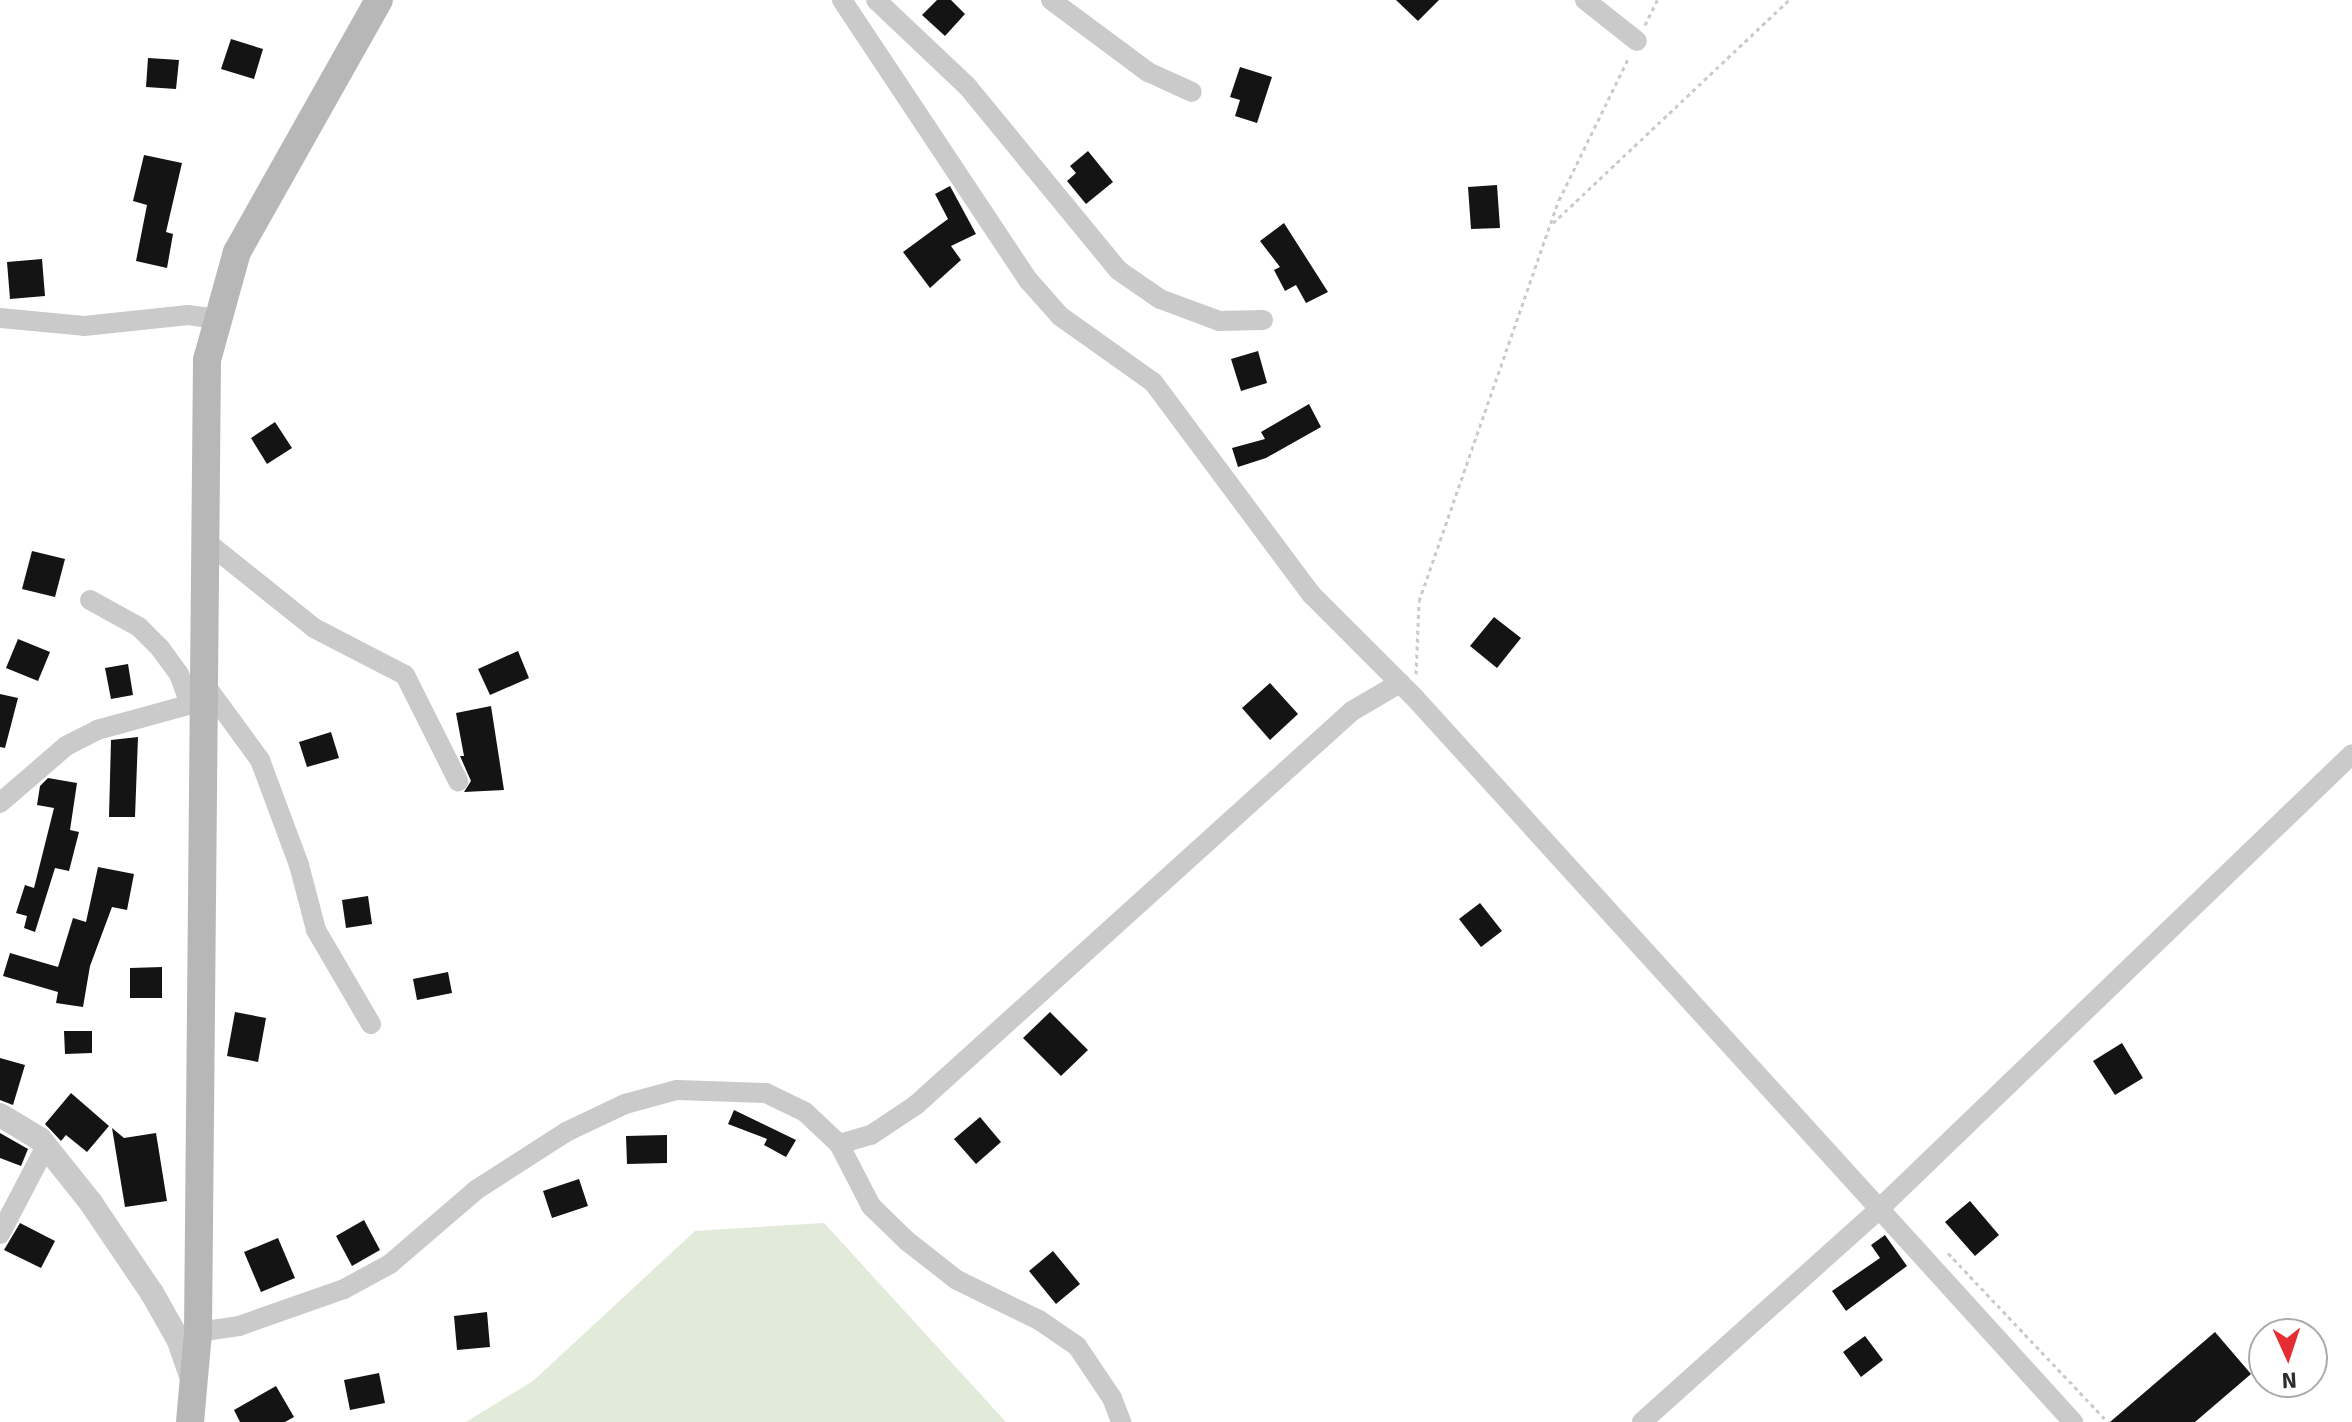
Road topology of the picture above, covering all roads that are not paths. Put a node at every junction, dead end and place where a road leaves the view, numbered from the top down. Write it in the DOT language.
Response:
graph roads {
  1 [pos="379,0"];
  2 [pos="842,0"];
  3 [pos="876,0"];
  4 [pos="1051,0"];
  5 [pos="1585,0"];
  6 [pos="1637,41"];
  7 [pos="1192,92"];
  8 [pos="0,318"];
  9 [pos="215,319"];
  10 [pos="1263,320"];
  11 [pos="203,539"];
  12 [pos="90,600"];
  13 [pos="1407,690"];
  14 [pos="199,696"];
  15 [pos="2352,754"];
  16 [pos="458,781"];
  17 [pos="0,803"];
  18 [pos="371,1024"];
  19 [pos="0,1115"];
  20 [pos="839,1144"];
  21 [pos="46,1146"];
  22 [pos="1877,1211"];
  23 [pos="0,1234"];
  24 [pos="198,1332"];
  25 [pos="195,1388"];
  26 [pos="190,1422"];
  27 [pos="1121,1422"];
  28 [pos="1642,1422"];
  29 [pos="2073,1422"];
  1 -- 9 [label="main road"];
  2 -- 13 [label="street"];
  3 -- 10 [label="street"];
  4 -- 7 [label="street"];
  5 -- 6 [label="street"];
  8 -- 9 [label="street"];
  9 -- 11 [label="main road"];
  11 -- 14 [label="main road"];
  11 -- 16 [label="street"];
  12 -- 14 [label="street"];
  13 -- 20 [label="street"];
  13 -- 22 [label="street"];
  14 -- 17 [label="street"];
  14 -- 18 [label="street"];
  14 -- 24 [label="main road"];
  15 -- 22 [label="street"];
  19 -- 21 [label="street"];
  20 -- 24 [label="street"];
  20 -- 27 [label="street"];
  21 -- 23 [label="street"];
  21 -- 25 [label="street"];
  22 -- 28 [label="street"];
  22 -- 29 [label="street"];
  24 -- 25 [label="main road"];
  25 -- 26 [label="main road"];
}
